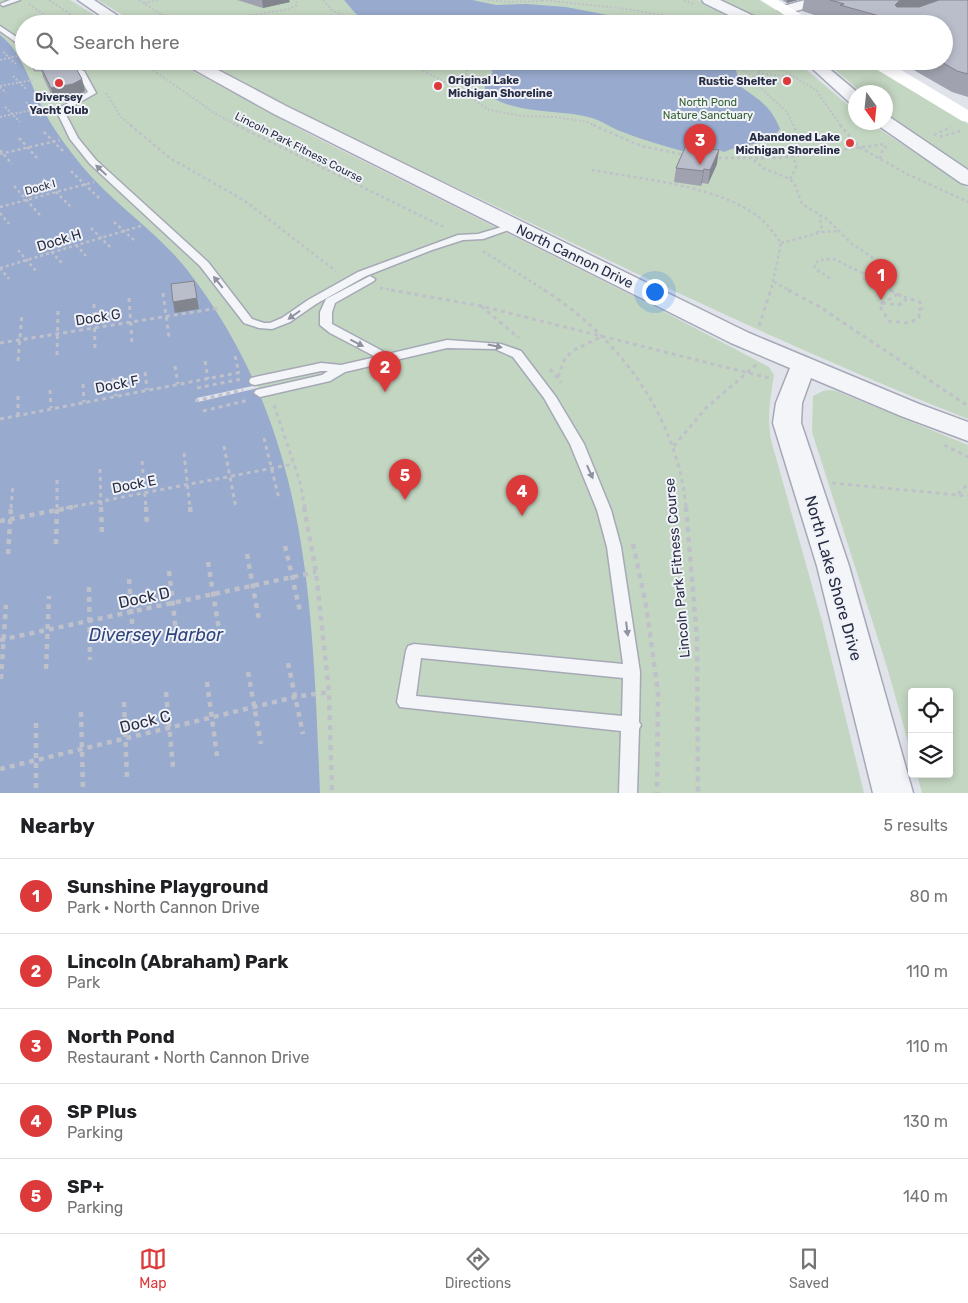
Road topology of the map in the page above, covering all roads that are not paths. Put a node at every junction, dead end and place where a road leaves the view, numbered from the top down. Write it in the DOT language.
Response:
graph roads {
  1 [pos="10,0"];
  2 [pos="17,0"];
  3 [pos="85,0"];
  4 [pos="709,0"];
  5 [pos="768,0"];
  6 [pos="820,0"];
  7 [pos="1,5"];
  8 [pos="785,10"];
  9 [pos="109,15"];
  10 [pos="740,15"];
  11 [pos="794,15"];
  12 [pos="0,28"];
  13 [pos="15,38"];
  14 [pos="73,70"];
  15 [pos="206,70"];
  16 [pos="821,70"];
  17 [pos="887,70"];
  18 [pos="848,93"];
  19 [pos="964,123"];
  20 [pos="893,127"];
  21 [pos="968,179"];
  22 [pos="515,226"];
  23 [pos="325,299"];
  24 [pos="386,358"];
  25 [pos="803,366"];
  26 [pos="252,388"];
  27 [pos="968,432"];
  28 [pos="632,672"];
  29 [pos="632,725"];
  30 [pos="628,793"];
  31 [pos="893,793"];
  1 -- 7 [label="lane"];
  2 -- 7 [label="lane"];
  3 -- 9 [label="street"];
  4 -- 10 [label="street"];
  5 -- 8 [label="main road"];
  6 -- 8 [label="street"];
  8 -- 11 [label="main road"];
  12 -- 13 [label="lane"];
  23 -- 14 [label="lane, one-way"];
  15 -- 22 [label="street, North Cannon Drive"];
  16 -- 18 [label="street"];
  17 -- 19 [label="main road"];
  20 -- 21 [label="street"];
  22 -- 23 [label="lane"];
  22 -- 25 [label="street, North Cannon Drive"];
  23 -- 24 [label="lane, one-way"];
  24 -- 26 [label="lane"];
  24 -- 28 [label="lane, one-way"];
  25 -- 27 [label="street, North Cannon Drive"];
  25 -- 31 [label="street, North Lake Shore Drive"];
  28 -- 29 [label="lane"];
  28 -- 29 [label="lane"];
  29 -- 30 [label="lane"];
}
